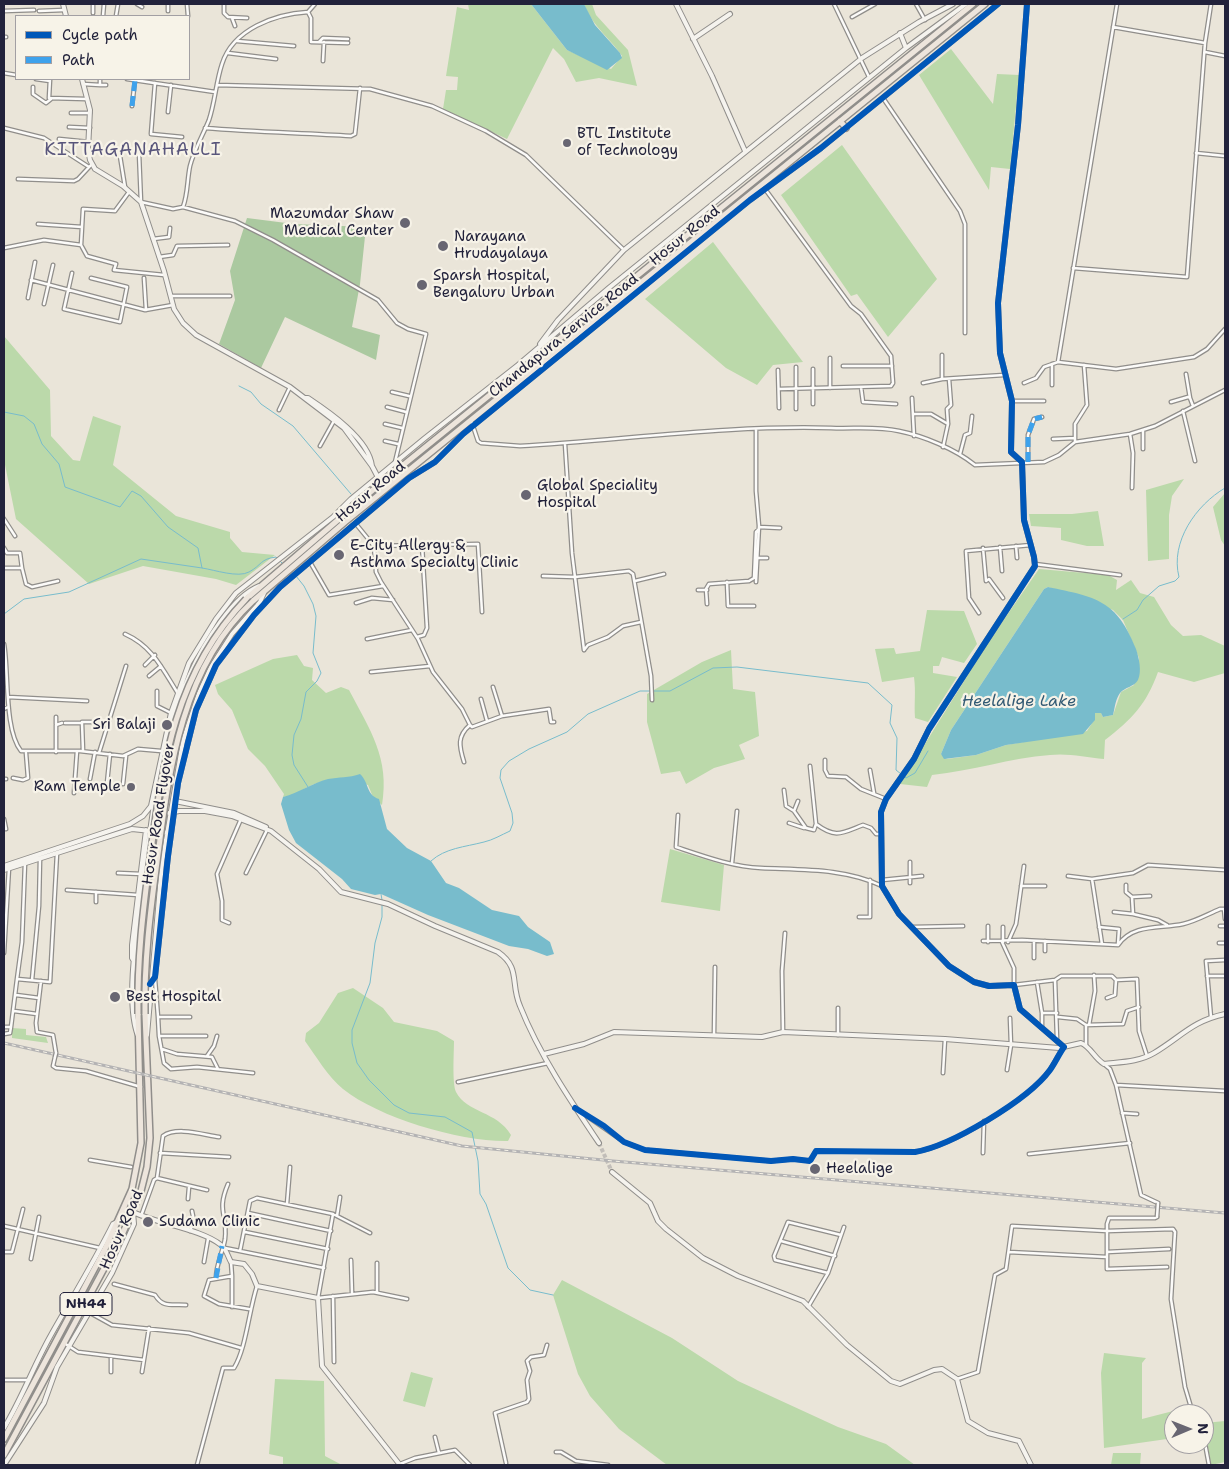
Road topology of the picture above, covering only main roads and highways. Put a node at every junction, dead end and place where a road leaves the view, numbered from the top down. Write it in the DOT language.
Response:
graph roads {
  1 [pos="973,4"];
  2 [pos="985,4"];
  3 [pos="840,121"];
  4 [pos="848,126"];
  5 [pos="647,258"];
  6 [pos="652,263"];
  7 [pos="259,586"];
  8 [pos="265,591"];
  9 [pos="142,1014"];
  10 [pos="138,1038"];
  11 [pos="146,1040"];
  12 [pos="4,1439"];
  13 [pos="4,1455"];
  1 -- 6 [label="highway, Hosur Road / NH44"];
  2 -- 3 [label="highway, Hosur Road / NH44"];
  3 -- 4 [label="highway"];
  3 -- 8 [label="highway, Hosur Road / NH44"];
  5 -- 6 [label="highway"];
  6 -- 7 [label="highway, Hosur Road / NH44"];
  7 -- 9 [label="highway, Hosur Road Flyover / NH44, bridge"];
  8 -- 9 [label="highway, Hosur Road Flyover / NH44, bridge"];
  9 -- 10 [label="highway, Hosur Road Flyover / NH44"];
  9 -- 11 [label="highway, Hosur Road Flyover / NH44"];
  10 -- 12 [label="highway, Hosur Road / NH44"];
  11 -- 13 [label="highway, Hosur Road / NH44"];
}
